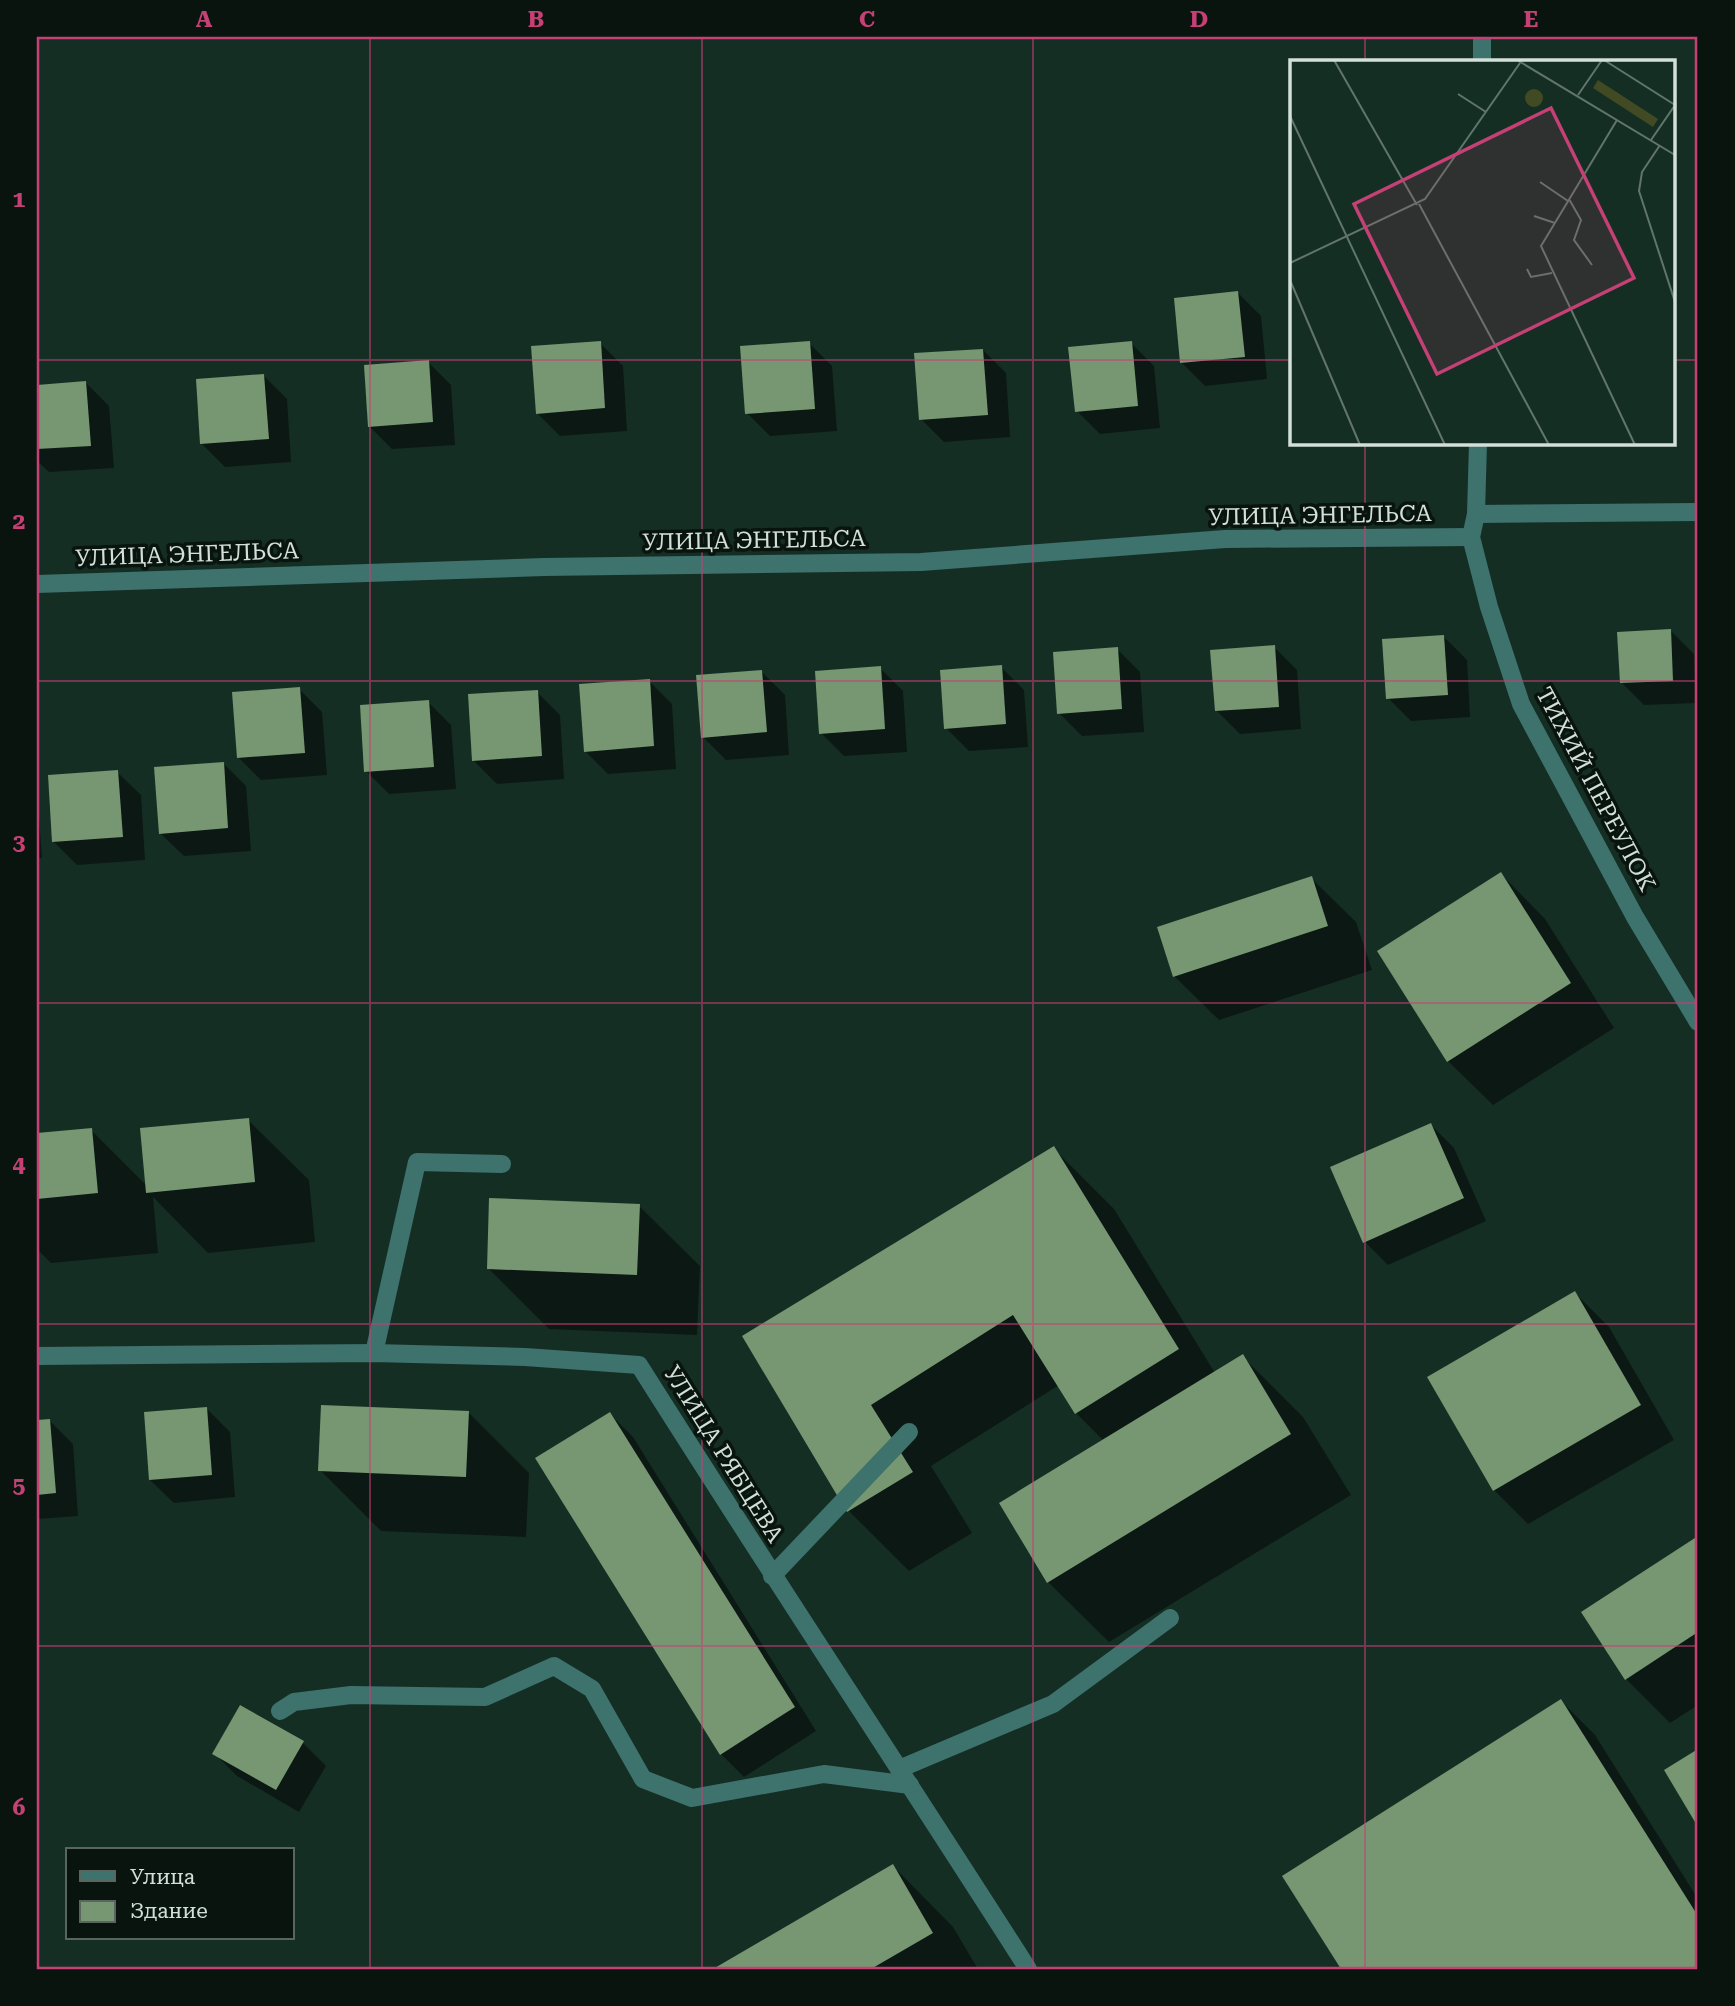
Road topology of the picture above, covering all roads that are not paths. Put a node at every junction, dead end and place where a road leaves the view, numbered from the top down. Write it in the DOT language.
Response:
graph roads {
  1 [pos="1482,37"];
  2 [pos="1482,60"];
  3 [pos="1478,444"];
  4 [pos="1698,512"];
  5 [pos="1476,514"];
  6 [pos="1471,537"];
  7 [pos="37,584"];
  8 [pos="1698,1022"];
  9 [pos="502,1164"];
  10 [pos="374,1353"];
  11 [pos="37,1356"];
  12 [pos="909,1432"];
  13 [pos="772,1576"];
  14 [pos="1170,1618"];
  15 [pos="280,1711"];
  16 [pos="899,1769"];
  17 [pos="910,1785"];
  18 [pos="1028,1969"];
  1 -- 2 [label="street"];
  3 -- 5 [label="street, ТИХИЙ ПЕРЕУЛОК"];
  4 -- 5 [label="street"];
  5 -- 6 [label="street, ТИХИЙ ПЕРЕУЛОК"];
  6 -- 7 [label="street, УЛИЦА ЭНГЕЛЬСА"];
  6 -- 8 [label="street, ТИХИЙ ПЕРЕУЛОК"];
  9 -- 10 [label="street"];
  10 -- 11 [label="street, УЛИЦА РЯБЦЕВА"];
  10 -- 13 [label="street, УЛИЦА РЯБЦЕВА"];
  12 -- 13 [label="street"];
  13 -- 16 [label="street, УЛИЦА РЯБЦЕВА"];
  14 -- 16 [label="street"];
  15 -- 17 [label="street"];
  16 -- 17 [label="street, УЛИЦА РЯБЦЕВА"];
  17 -- 18 [label="street, УЛИЦА РЯБЦЕВА"];
}
